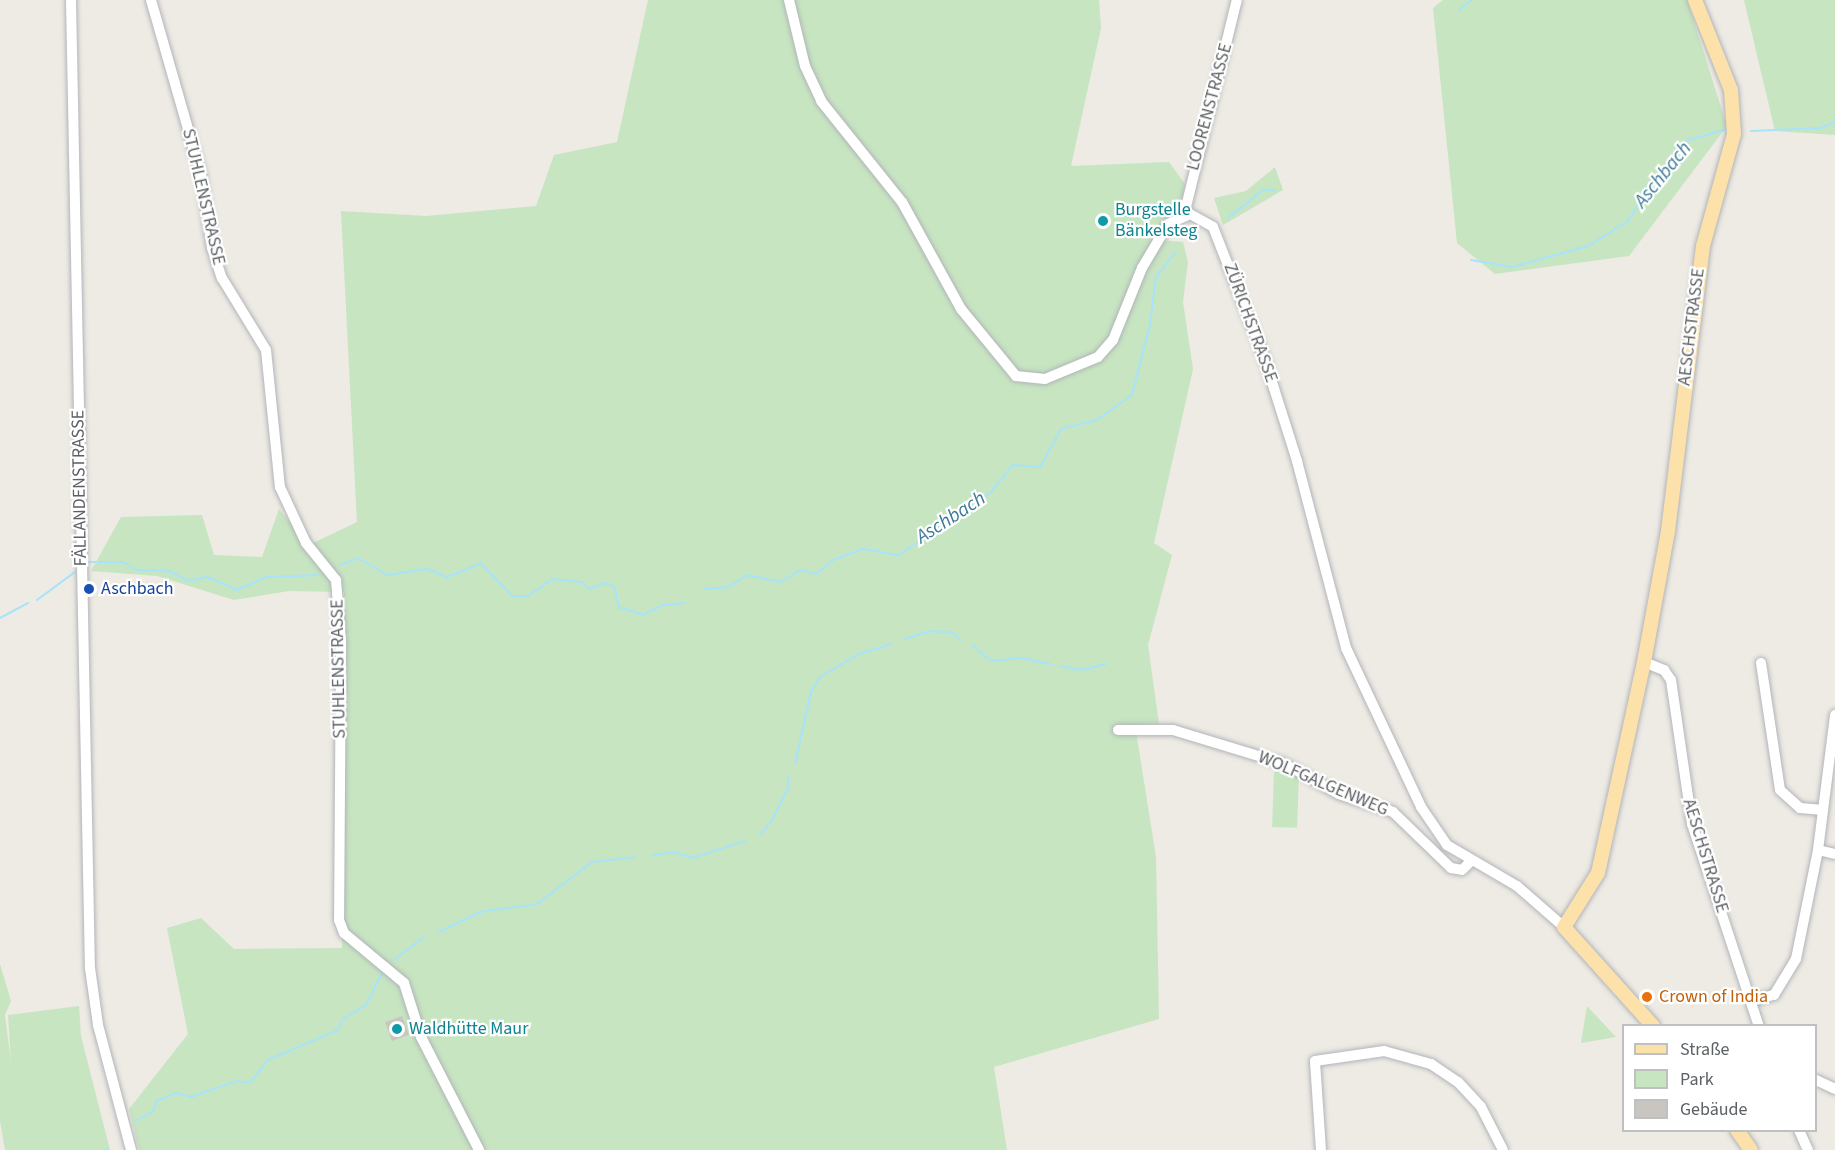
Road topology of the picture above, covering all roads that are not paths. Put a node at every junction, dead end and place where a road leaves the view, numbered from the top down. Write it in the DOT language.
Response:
graph roads {
  1 [pos="71,0"];
  2 [pos="151,0"];
  3 [pos="789,0"];
  4 [pos="1237,0"];
  5 [pos="1695,0"];
  6 [pos="1184,215"];
  7 [pos="1644,662"];
  8 [pos="1761,663"];
  9 [pos="1835,715"];
  10 [pos="1118,730"];
  11 [pos="1833,745"];
  12 [pos="1823,810"];
  13 [pos="1818,849"];
  14 [pos="1835,854"];
  15 [pos="1470,862"];
  16 [pos="1564,927"];
  17 [pos="1751,1001"];
  18 [pos="1651,1024"];
  19 [pos="1758,1024"];
  20 [pos="1817,1081"];
  21 [pos="1835,1089"];
  22 [pos="1738,1132"];
  23 [pos="1799,1132"];
  24 [pos="132,1150"];
  25 [pos="479,1150"];
  26 [pos="1321,1150"];
  27 [pos="1503,1150"];
  28 [pos="1751,1150"];
  29 [pos="1808,1150"];
  1 -- 24 [label="street, FÄLLANDENSTRASSE"];
  2 -- 25 [label="street, STUHLENSTRASSE"];
  3 -- 6 [label="street"];
  4 -- 6 [label="street, LOORENSTRASSE"];
  5 -- 7 [label="main road, AESCHSTRASSE"];
  6 -- 15 [label="street, ZÜRICHSTRASSE"];
  7 -- 16 [label="main road, AESCHSTRASSE"];
  7 -- 17 [label="street, AESCHSTRASSE"];
  8 -- 12 [label="street"];
  9 -- 11 [label="street"];
  10 -- 15 [label="street, WOLFGALGENWEG"];
  11 -- 12 [label="street"];
  12 -- 13 [label="street"];
  13 -- 14 [label="street"];
  13 -- 17 [label="street"];
  15 -- 16 [label="street, ZÜRICHSTRASSE"];
  16 -- 18 [label="main road, ZÜRICHSTRASSE"];
  17 -- 19 [label="street, AESCHSTRASSE"];
  20 -- 21 [label="street"];
  22 -- 28 [label="main road"];
  23 -- 29 [label="street"];
  26 -- 27 [label="street"];
}
